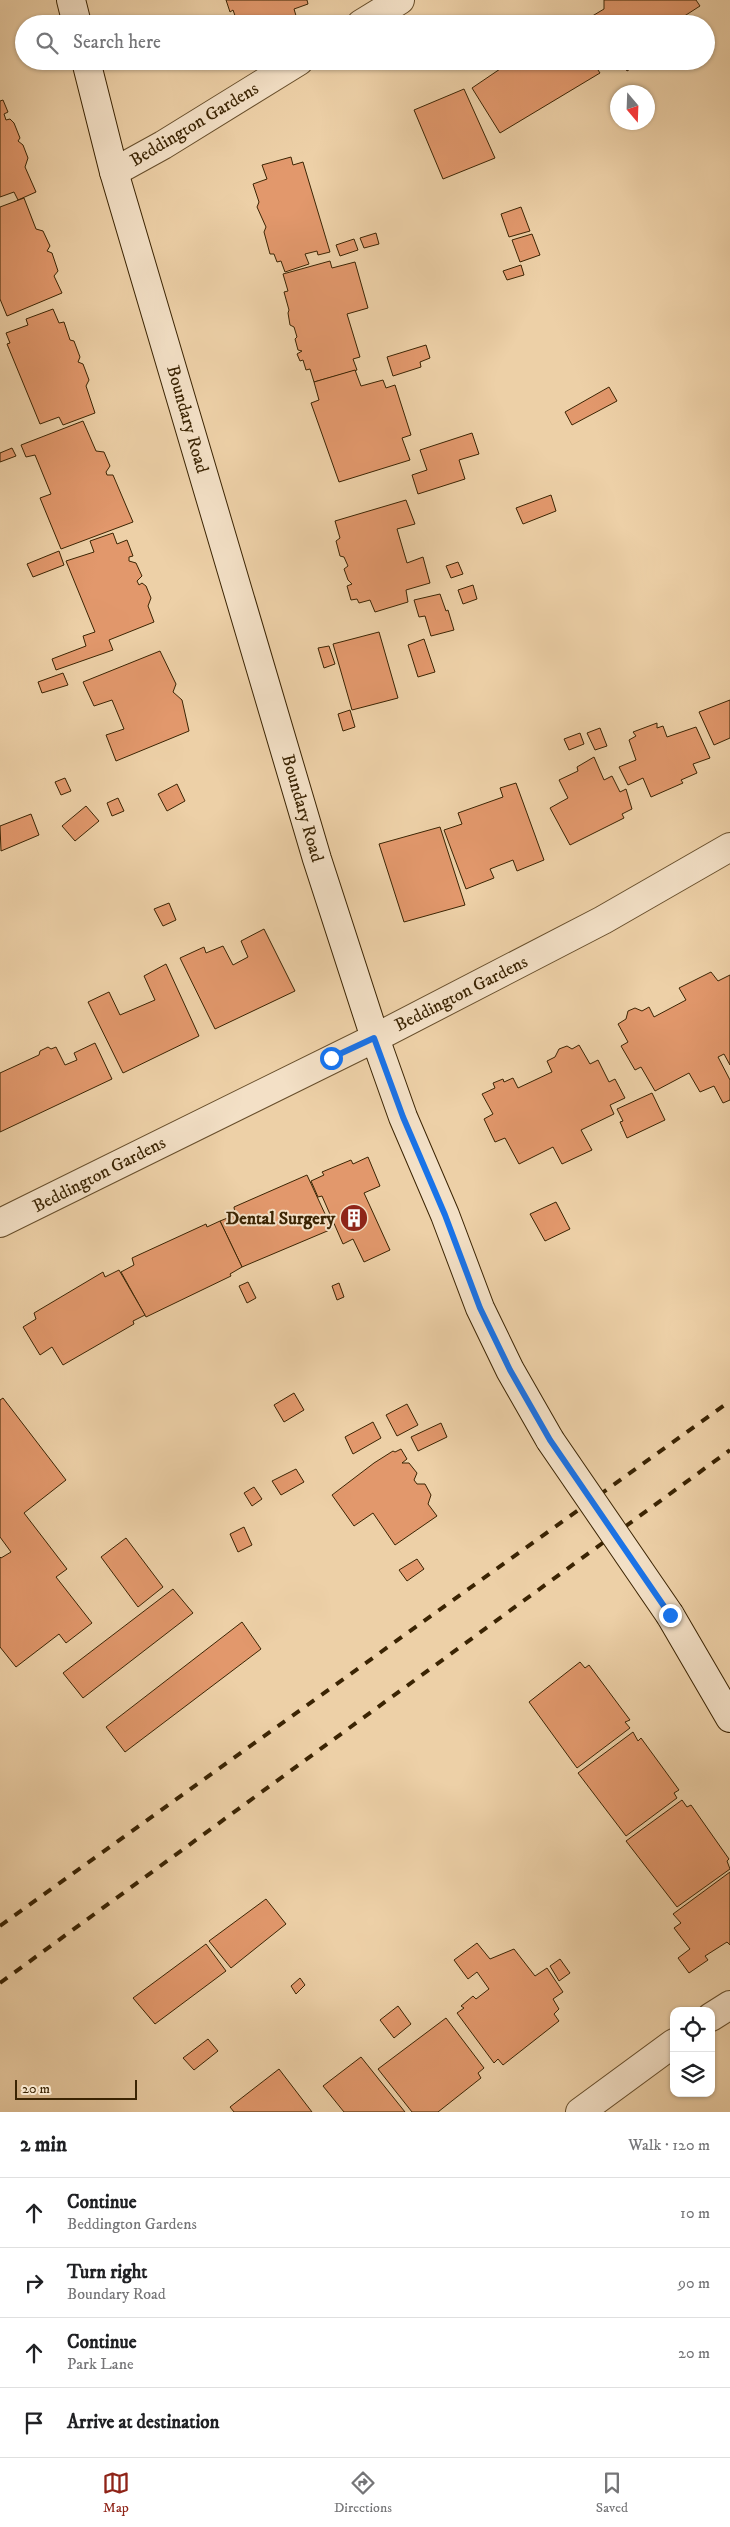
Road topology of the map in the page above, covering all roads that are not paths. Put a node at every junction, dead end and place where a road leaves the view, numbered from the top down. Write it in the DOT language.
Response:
graph roads {
  1 [pos="71,0"];
  2 [pos="400,0"];
  3 [pos="75,15"];
  4 [pos="376,15"];
  5 [pos="88,70"];
  6 [pos="284,70"];
  7 [pos="114,172"];
  8 [pos="730,847"];
  9 [pos="374,1038"];
  10 [pos="0,1223"];
  11 [pos="730,1718"];
  12 [pos="730,2005"];
  13 [pos="715,2014"];
  14 [pos="670,2046"];
  15 [pos="580,2112"];
  1 -- 3 [label="main road"];
  2 -- 4 [label="main road"];
  5 -- 7 [label="main road, Boundary Road"];
  6 -- 7 [label="main road, Beddington Gardens"];
  7 -- 9 [label="main road, Boundary Road"];
  8 -- 9 [label="main road, Beddington Gardens"];
  9 -- 10 [label="main road, Beddington Gardens"];
  9 -- 11 [label="main road, Boundary Road, bridge"];
  12 -- 13 [label="main road"];
  14 -- 15 [label="main road"];
}
